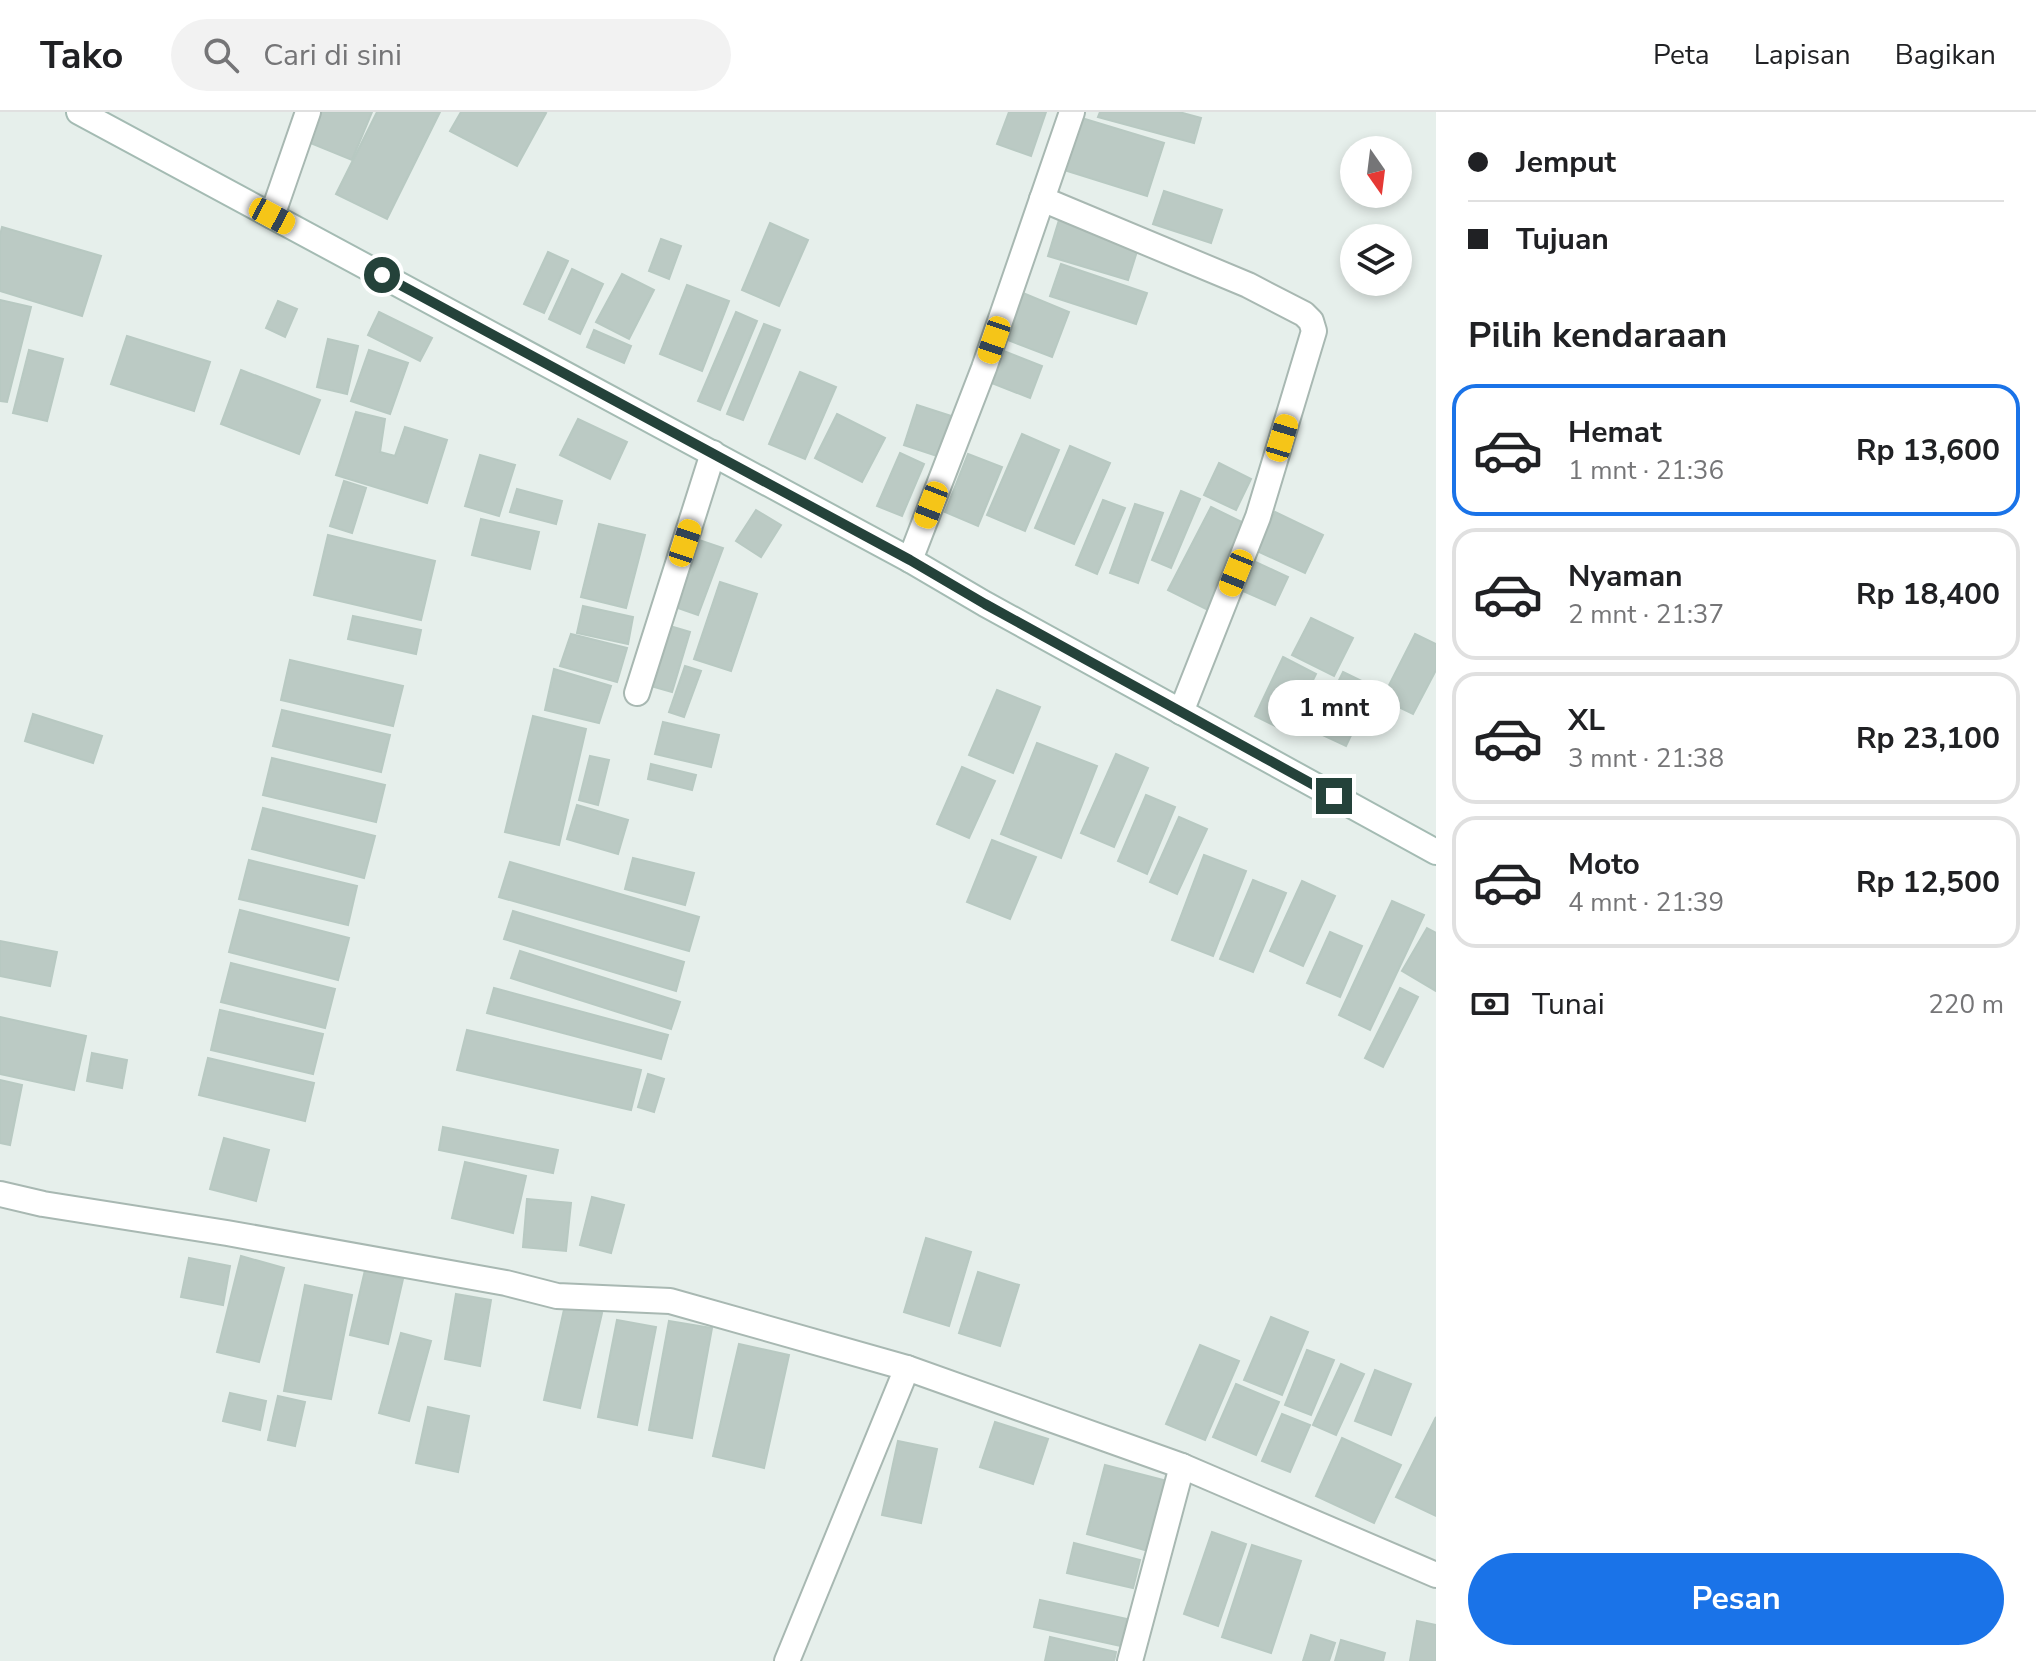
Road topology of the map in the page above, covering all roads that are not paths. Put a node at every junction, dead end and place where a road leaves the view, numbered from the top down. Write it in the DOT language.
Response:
graph roads {
  1 [pos="79,112"];
  2 [pos="308,112"];
  3 [pos="1072,112"];
  4 [pos="1042,199"];
  5 [pos="272,216"];
  6 [pos="713,453"];
  7 [pos="910,560"];
  8 [pos="637,693"];
  9 [pos="1181,712"];
  10 [pos="1436,852"];
  11 [pos="0,1194"];
  12 [pos="907,1368"];
  13 [pos="1182,1466"];
  14 [pos="1436,1575"];
  15 [pos="787,1661"];
  16 [pos="1130,1661"];
  1 -- 5 [label="street"];
  2 -- 5 [label="street"];
  3 -- 4 [label="street"];
  4 -- 7 [label="street"];
  4 -- 9 [label="street"];
  5 -- 6 [label="street"];
  6 -- 7 [label="street"];
  6 -- 8 [label="street"];
  7 -- 9 [label="street"];
  9 -- 10 [label="street"];
  11 -- 12 [label="street"];
  12 -- 13 [label="street"];
  12 -- 15 [label="street"];
  13 -- 14 [label="street"];
  13 -- 16 [label="street"];
}
